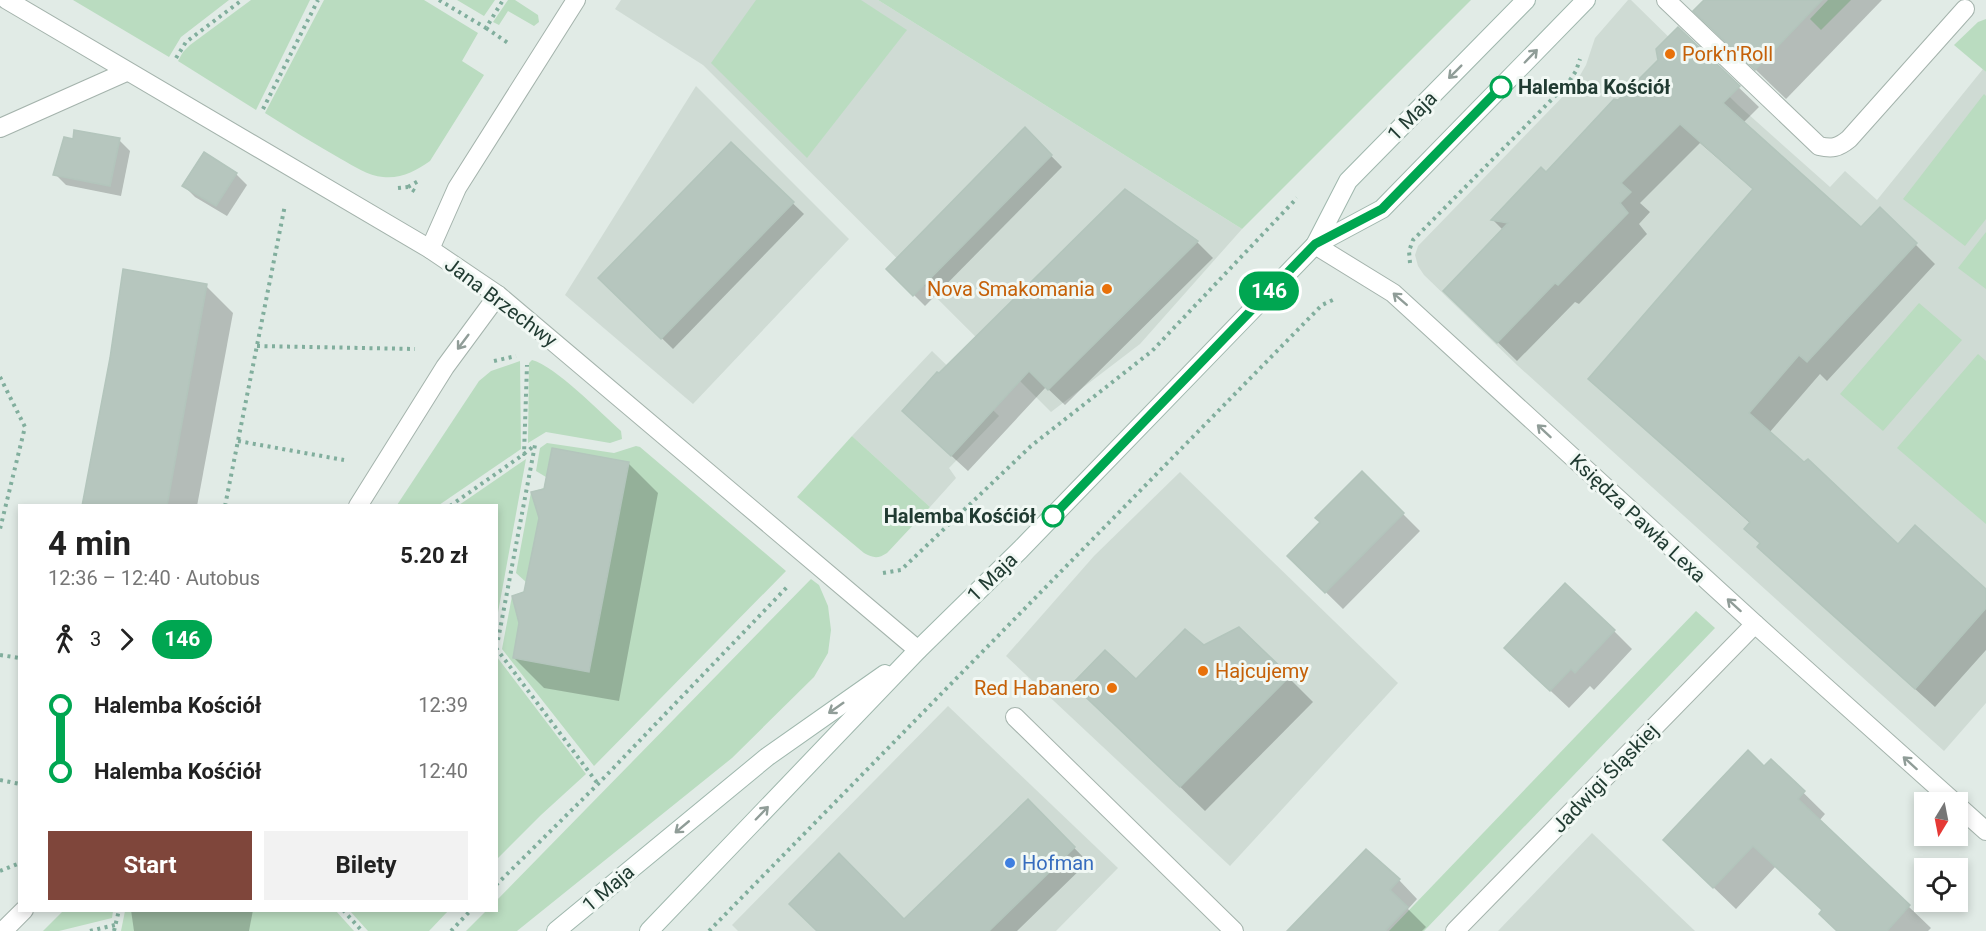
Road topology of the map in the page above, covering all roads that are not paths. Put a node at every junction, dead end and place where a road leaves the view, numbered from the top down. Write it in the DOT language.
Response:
graph roads {
  1 [pos="7,0"];
  2 [pos="576,0"];
  3 [pos="1526,0"];
  4 [pos="1586,0"];
  5 [pos="1666,0"];
  6 [pos="1965,9"];
  7 [pos="126,72"];
  8 [pos="0,128"];
  9 [pos="1315,244"];
  10 [pos="430,249"];
  11 [pos="498,295"];
  12 [pos="359,504"];
  13 [pos="1755,624"];
  14 [pos="918,650"];
  15 [pos="1015,717"];
  16 [pos="1943,792"];
  17 [pos="1968,815"];
  18 [pos="1986,831"];
  19 [pos="22,912"];
  20 [pos="3,931"];
  21 [pos="556,931"];
  22 [pos="649,931"];
  23 [pos="1234,931"];
  24 [pos="1455,931"];
  1 -- 7 [label="street, Jana Brzechwy"];
  2 -- 10 [label="street"];
  3 -- 9 [label="street, 1 Maja, one-way"];
  9 -- 4 [label="street, 1 Maja, one-way"];
  5 -- 6 [label="street"];
  7 -- 8 [label="street"];
  7 -- 10 [label="street, Jana Brzechwy"];
  13 -- 9 [label="street, Księdza Pawła Lexa, one-way"];
  9 -- 14 [label="street, 1 Maja"];
  10 -- 11 [label="street, Jana Brzechwy"];
  11 -- 12 [label="street, one-way"];
  11 -- 14 [label="street, Jana Brzechwy"];
  16 -- 13 [label="street, Księdza Pawła Lexa, one-way"];
  13 -- 24 [label="street, Jadwigi Śląskiej"];
  14 -- 21 [label="street, 1 Maja, one-way"];
  22 -- 14 [label="street, 1 Maja, one-way"];
  15 -- 23 [label="street"];
  17 -- 18 [label="street"];
  19 -- 20 [label="street"];
}
